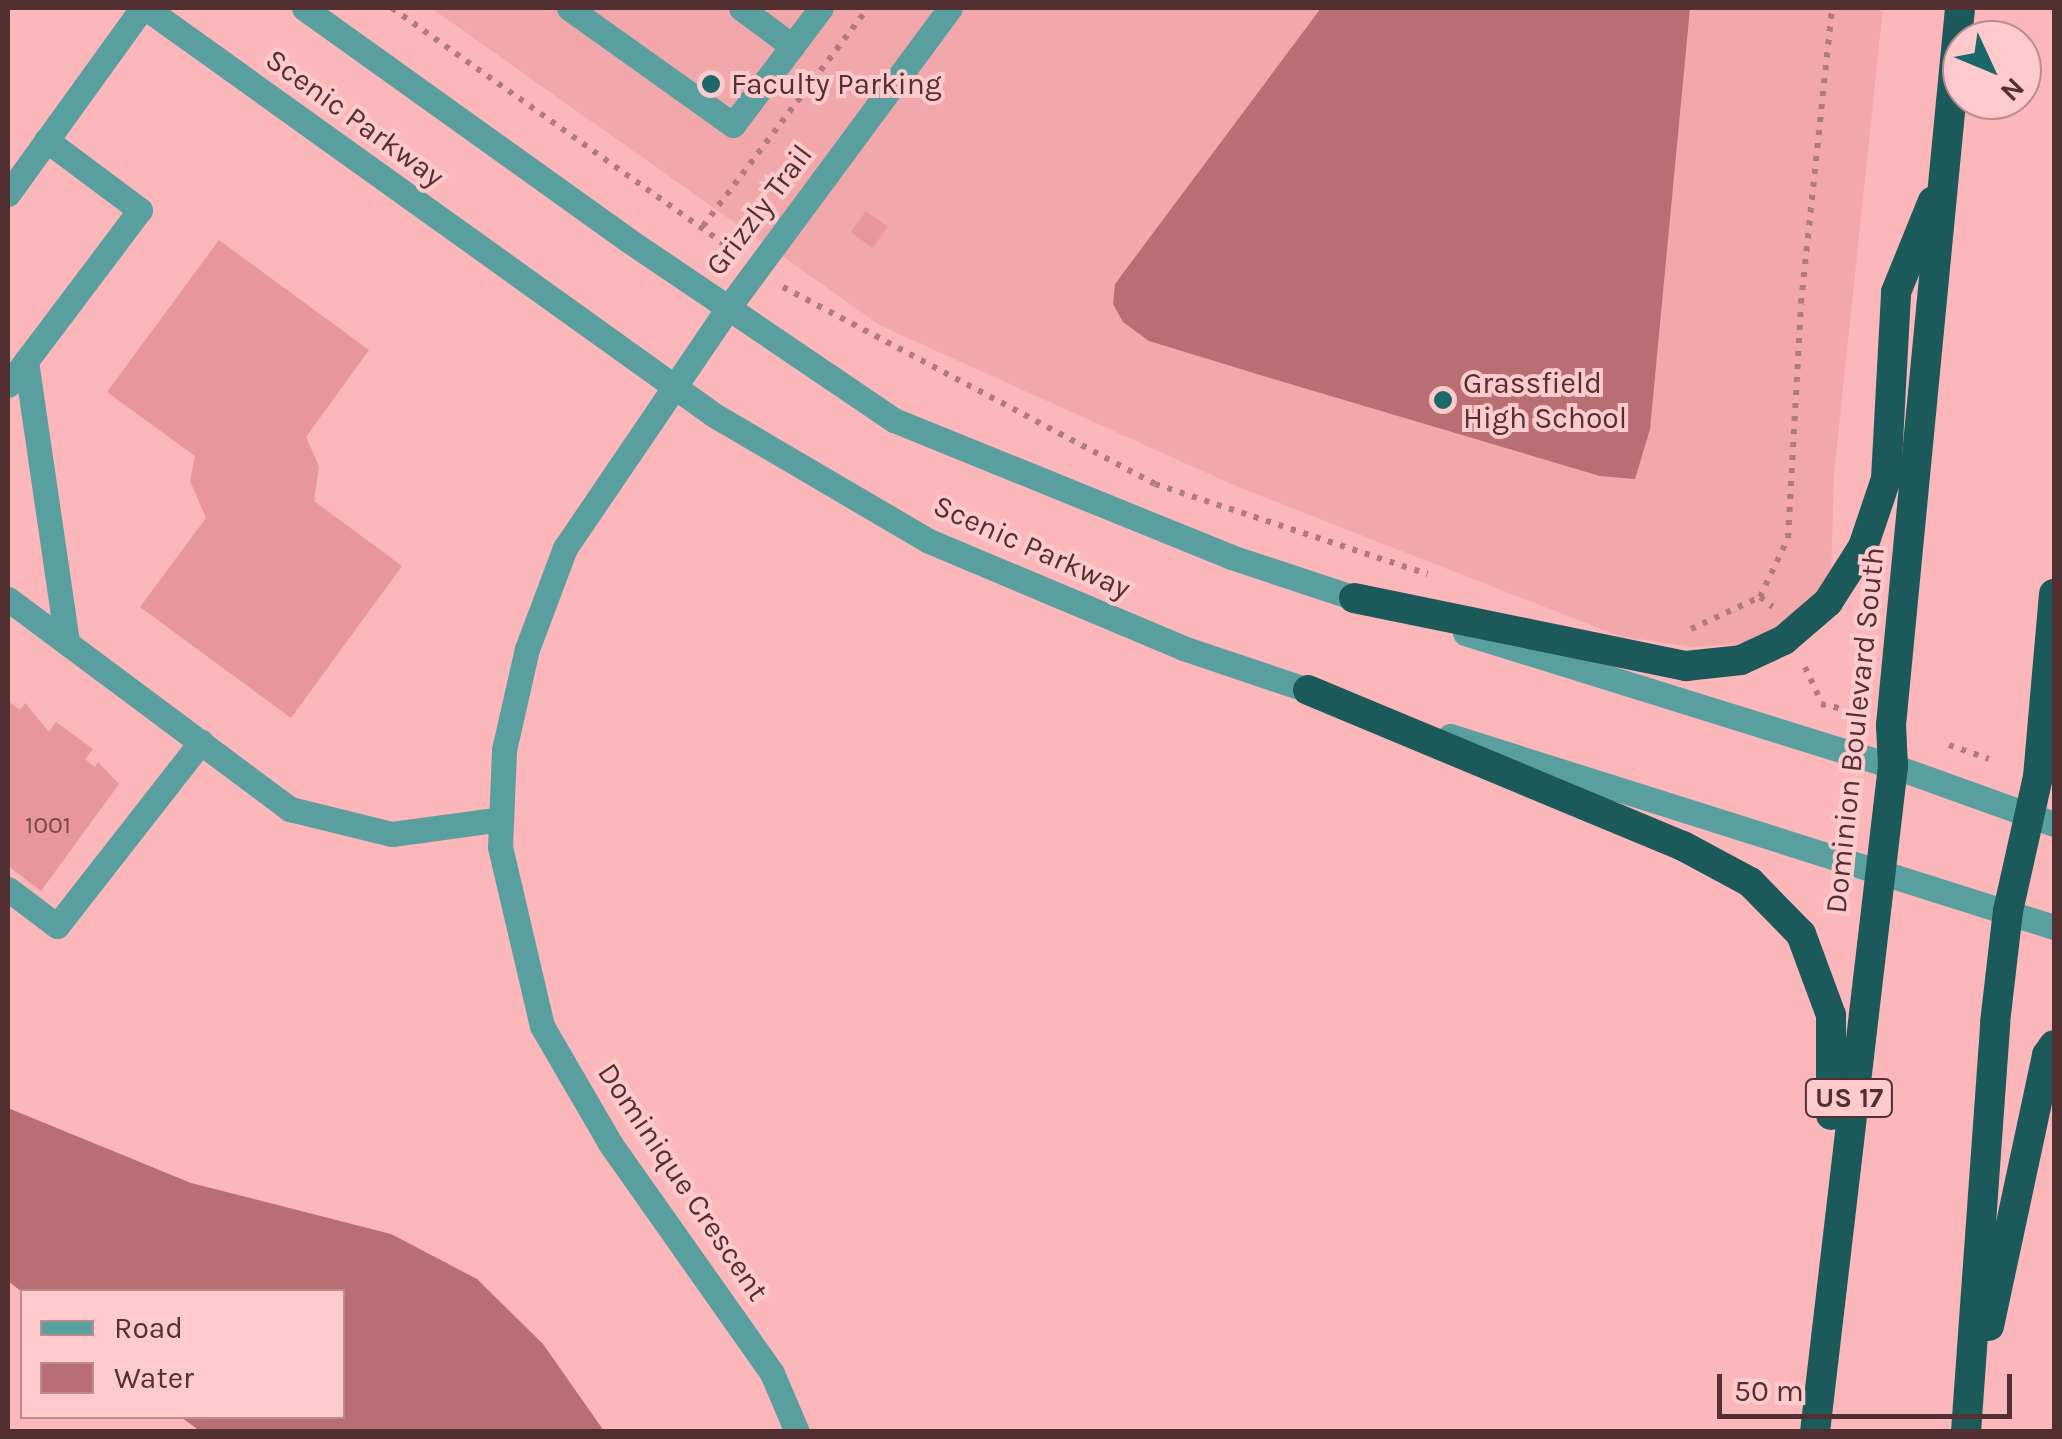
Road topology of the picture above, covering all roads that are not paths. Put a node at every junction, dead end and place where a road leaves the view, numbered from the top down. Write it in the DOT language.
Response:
graph roads {
  1 [pos="144,8"];
  2 [pos="304,8"];
  3 [pos="569,8"];
  4 [pos="740,8"];
  5 [pos="821,8"];
  6 [pos="943,10"];
  7 [pos="792,46"];
  8 [pos="1950,120"];
  9 [pos="46,140"];
  10 [pos="1946,170"];
  11 [pos="8,194"];
  12 [pos="728,308"];
  13 [pos="26,361"];
  14 [pos="8,386"];
  15 [pos="675,387"];
  16 [pos="2054,594"];
  17 [pos="1354,598"];
  18 [pos="8,599"];
  19 [pos="67,643"];
  20 [pos="1308,690"];
  21 [pos="201,742"];
  22 [pos="1893,766"];
  23 [pos="501,819"];
  24 [pos="2043,822"];
  25 [pos="1876,871"];
  26 [pos="8,889"];
  27 [pos="2008,911"];
  28 [pos="2054,927"];
  29 [pos="2054,1045"];
  30 [pos="1830,1263"];
  31 [pos="797,1432"];
  32 [pos="1815,1432"];
  33 [pos="1966,1432"];
  1 -- 9 [label="street"];
  1 -- 15 [label="street, Scenic Parkway"];
  2 -- 12 [label="street, Scenic Parkway"];
  3 -- 7 [label="street"];
  4 -- 7 [label="street"];
  5 -- 7 [label="street"];
  6 -- 12 [label="street, Grizzly Trail"];
  8 -- 10 [label="highway, Dominion Boulevard South / US 17"];
  9 -- 11 [label="street"];
  9 -- 13 [label="street"];
  10 -- 17 [label="highway"];
  10 -- 22 [label="highway, Dominion Boulevard South / US 17"];
  12 -- 15 [label="street, Dominique Crescent"];
  12 -- 17 [label="street, Scenic Parkway"];
  13 -- 14 [label="street"];
  13 -- 19 [label="street"];
  15 -- 20 [label="street, Scenic Parkway"];
  15 -- 23 [label="street, Dominique Crescent"];
  16 -- 24 [label="highway"];
  17 -- 22 [label="street, Scenic Parkway"];
  18 -- 19 [label="street"];
  19 -- 21 [label="street"];
  20 -- 25 [label="street, Scenic Parkway"];
  20 -- 30 [label="highway"];
  21 -- 23 [label="street"];
  21 -- 26 [label="street"];
  22 -- 24 [label="street, Scenic Parkway"];
  22 -- 25 [label="highway, Dominion Boulevard South / US 17"];
  23 -- 31 [label="street, Dominique Crescent"];
  24 -- 27 [label="highway"];
  25 -- 27 [label="street, Scenic Parkway"];
  25 -- 30 [label="highway, Dominion Boulevard South / US 17"];
  27 -- 28 [label="street, Scenic Parkway"];
  27 -- 33 [label="highway"];
  29 -- 33 [label="highway"];
  30 -- 32 [label="highway, Dominion Boulevard South / US 17"];
}
